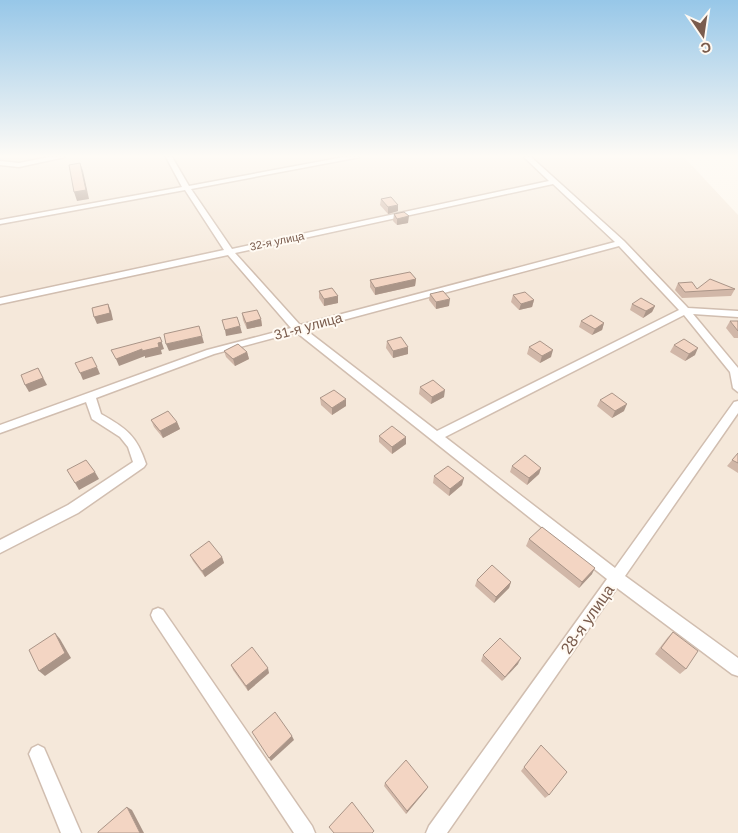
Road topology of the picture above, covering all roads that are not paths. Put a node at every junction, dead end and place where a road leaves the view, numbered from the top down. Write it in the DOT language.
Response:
graph roads {
  1 [pos="148,196"];
  2 [pos="192,196"];
  3 [pos="489,196"];
  4 [pos="569,196"];
  5 [pos="0,222"];
  6 [pos="621,243"];
  7 [pos="229,251"];
  8 [pos="0,301"];
  9 [pos="685,311"];
  10 [pos="738,314"];
  11 [pos="297,328"];
  12 [pos="738,388"];
  13 [pos="90,395"];
  14 [pos="738,405"];
  15 [pos="0,429"];
  16 [pos="437,436"];
  17 [pos="0,547"];
  18 [pos="616,578"];
  19 [pos="158,614"];
  20 [pos="738,668"];
  21 [pos="38,754"];
  22 [pos="71,833"];
  23 [pos="305,833"];
  24 [pos="436,833"];
  1 -- 5 [label="street"];
  2 -- 7 [label="street"];
  3 -- 7 [label="street, 32-я улица"];
  4 -- 6 [label="street"];
  6 -- 9 [label="street"];
  6 -- 11 [label="street, 31-я улица"];
  7 -- 8 [label="street, 32-я улица"];
  7 -- 11 [label="street"];
  9 -- 10 [label="street"];
  9 -- 12 [label="street"];
  9 -- 16 [label="street"];
  11 -- 13 [label="street, 31-я улица"];
  11 -- 16 [label="street"];
  13 -- 15 [label="street, 31-я улица"];
  13 -- 17 [label="street"];
  14 -- 18 [label="street, 28-я улица"];
  16 -- 18 [label="street"];
  18 -- 20 [label="street"];
  18 -- 24 [label="street, 28-я улица"];
  19 -- 23 [label="street"];
  21 -- 22 [label="street"];
}
